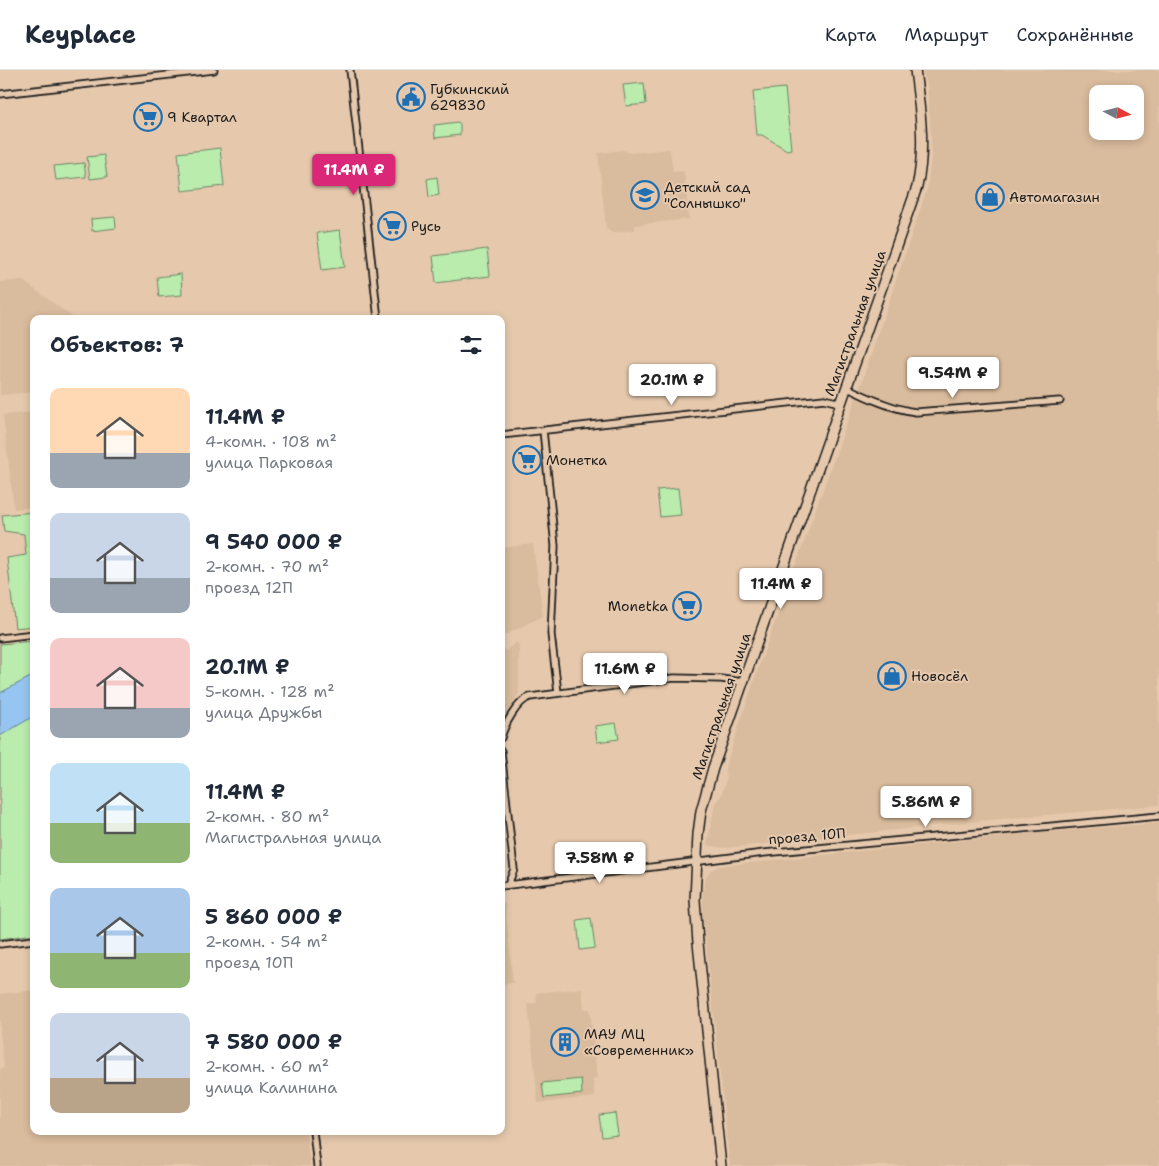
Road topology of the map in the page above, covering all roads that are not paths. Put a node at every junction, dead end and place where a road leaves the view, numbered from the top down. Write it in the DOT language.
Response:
graph roads {
  1 [pos="214,70"];
  2 [pos="350,70"];
  3 [pos="915,70"];
  4 [pos="0,94"];
  5 [pos="378,315"];
  6 [pos="846,387"];
  7 [pos="1060,401"];
  8 [pos="841,404"];
  9 [pos="543,430"];
  10 [pos="505,435"];
  11 [pos="30,634"];
  12 [pos="0,638"];
  13 [pos="743,682"];
  14 [pos="558,693"];
  15 [pos="505,729"];
  16 [pos="505,787"];
  17 [pos="1159,816"];
  18 [pos="696,861"];
  19 [pos="505,885"];
  20 [pos="508,885"];
  21 [pos="30,940"];
  22 [pos="0,944"];
  23 [pos="314,1135"];
  24 [pos="317,1166"];
  25 [pos="721,1166"];
  1 -- 4 [label="street"];
  2 -- 5 [label="street"];
  3 -- 6 [label="main road, Магистральная улица"];
  6 -- 7 [label="street"];
  6 -- 8 [label="main road, Магистральная улица"];
  8 -- 9 [label="street"];
  8 -- 13 [label="main road, Магистральная улица"];
  9 -- 10 [label="street"];
  9 -- 14 [label="street"];
  11 -- 12 [label="street"];
  13 -- 14 [label="street"];
  13 -- 18 [label="main road, Магистральная улица"];
  14 -- 15 [label="street"];
  16 -- 20 [label="street"];
  17 -- 18 [label="street, проезд 10П"];
  18 -- 20 [label="street, проезд 10П"];
  18 -- 25 [label="main road, Магистральная улица"];
  19 -- 20 [label="street, проезд 10П"];
  21 -- 22 [label="street"];
  23 -- 24 [label="street"];
}
